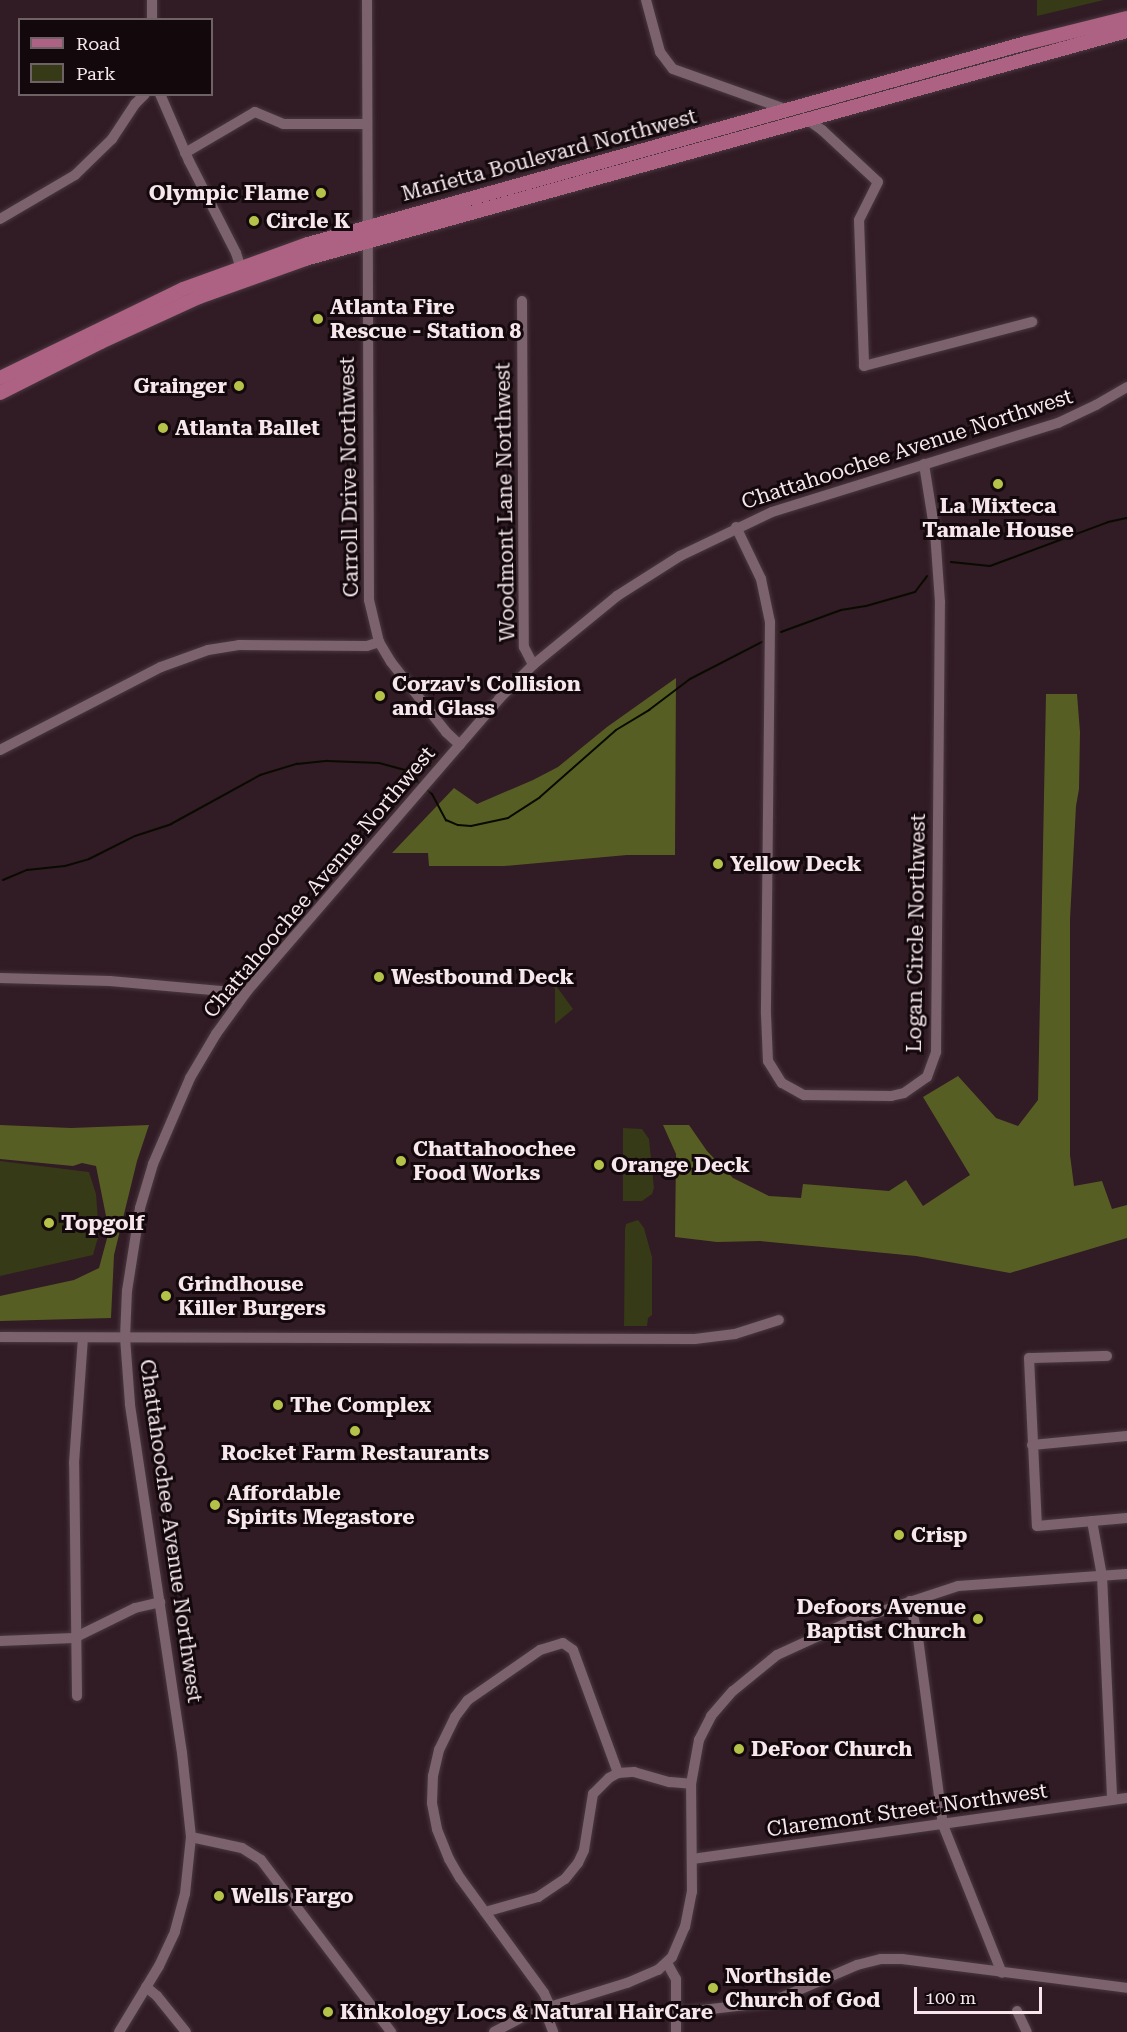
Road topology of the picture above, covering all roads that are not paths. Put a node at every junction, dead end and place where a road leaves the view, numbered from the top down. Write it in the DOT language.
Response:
graph roads {
  1 [pos="152,0"];
  2 [pos="367,0"];
  3 [pos="646,0"];
  4 [pos="152,18"];
  5 [pos="1127,18"];
  6 [pos="1127,31"];
  7 [pos="143,96"];
  8 [pos="161,96"];
  9 [pos="789,110"];
  10 [pos="806,119"];
  11 [pos="366,124"];
  12 [pos="186,153"];
  13 [pos="0,219"];
  14 [pos="367,227"];
  15 [pos="367,242"];
  16 [pos="243,273"];
  17 [pos="522,301"];
  18 [pos="1032,322"];
  19 [pos="0,378"];
  20 [pos="1127,387"];
  21 [pos="0,393"];
  22 [pos="924,464"];
  23 [pos="736,527"];
  24 [pos="379,642"];
  25 [pos="533,665"];
  26 [pos="460,745"];
  27 [pos="0,750"];
  28 [pos="0,978"];
  29 [pos="239,1001"];
  30 [pos="779,1320"];
  31 [pos="0,1337"];
  32 [pos="83,1338"];
  33 [pos="125,1338"];
  34 [pos="1107,1356"];
  35 [pos="1127,1436"];
  36 [pos="1032,1445"];
  37 [pos="1127,1518"];
  38 [pos="1092,1521"];
  39 [pos="1127,1574"];
  40 [pos="1102,1576"];
  41 [pos="910,1601"];
  42 [pos="160,1602"];
  43 [pos="74,1638"];
  44 [pos="0,1641"];
  45 [pos="77,1696"];
  46 [pos="618,1773"];
  47 [pos="691,1784"];
  48 [pos="1127,1798"];
  49 [pos="1112,1800"];
  50 [pos="943,1825"];
  51 [pos="191,1837"];
  52 [pos="692,1859"];
  53 [pos="484,1912"];
  54 [pos="667,1963"];
  55 [pos="1002,1973"];
  56 [pos="147,1987"];
  57 [pos="1127,1988"];
  58 [pos="547,2007"];
  59 [pos="1017,2011"];
  60 [pos="677,2013"];
  61 [pos="119,2032"];
  62 [pos="186,2032"];
  63 [pos="391,2032"];
  64 [pos="494,2032"];
  65 [pos="553,2032"];
  66 [pos="676,2032"];
  67 [pos="1026,2032"];
  1 -- 4 [label="street"];
  2 -- 11 [label="street, Carroll Drive Northwest"];
  3 -- 9 [label="street"];
  5 -- 9 [label="main road, Marietta Boulevard Northwest"];
  6 -- 10 [label="main road"];
  7 -- 13 [label="street"];
  8 -- 12 [label="street"];
  9 -- 10 [label="street"];
  9 -- 14 [label="main road, Marietta Boulevard Northwest"];
  10 -- 15 [label="main road"];
  10 -- 18 [label="street"];
  11 -- 12 [label="street"];
  11 -- 14 [label="street, Carroll Drive Northwest"];
  12 -- 16 [label="street"];
  14 -- 15 [label="street, Carroll Drive Northwest"];
  14 -- 16 [label="main road, Marietta Boulevard Northwest"];
  15 -- 16 [label="main road"];
  15 -- 24 [label="street, Carroll Drive Northwest"];
  16 -- 19 [label="main road, Marietta Boulevard Northwest"];
  16 -- 21 [label="main road"];
  17 -- 25 [label="street, Woodmont Lane Northwest"];
  20 -- 22 [label="street, Chattahoochee Avenue Northwest"];
  22 -- 23 [label="street, Chattahoochee Avenue Northwest"];
  22 -- 23 [label="street, Logan Circle Northwest"];
  23 -- 25 [label="street, Chattahoochee Avenue Northwest"];
  24 -- 26 [label="street, Carroll Drive Northwest"];
  24 -- 27 [label="street"];
  25 -- 26 [label="street, Chattahoochee Avenue Northwest"];
  26 -- 29 [label="street, Chattahoochee Avenue Northwest"];
  28 -- 29 [label="street"];
  29 -- 33 [label="street, Chattahoochee Avenue Northwest"];
  30 -- 33 [label="street"];
  31 -- 32 [label="street"];
  32 -- 33 [label="street"];
  32 -- 43 [label="street"];
  33 -- 42 [label="street, Chattahoochee Avenue Northwest"];
  34 -- 36 [label="street"];
  35 -- 36 [label="street"];
  36 -- 38 [label="street"];
  37 -- 38 [label="street"];
  38 -- 40 [label="street"];
  39 -- 40 [label="street"];
  40 -- 41 [label="street"];
  40 -- 49 [label="street"];
  41 -- 47 [label="street"];
  41 -- 50 [label="street"];
  42 -- 43 [label="street"];
  42 -- 51 [label="street, Chattahoochee Avenue Northwest"];
  43 -- 44 [label="street"];
  43 -- 45 [label="street"];
  46 -- 47 [label="street"];
  46 -- 53 [label="street"];
  46 -- 53 [label="street"];
  47 -- 52 [label="street"];
  48 -- 49 [label="street, Claremont Street Northwest"];
  49 -- 50 [label="street, Claremont Street Northwest"];
  50 -- 52 [label="street, Claremont Street Northwest"];
  50 -- 55 [label="street"];
  51 -- 56 [label="street, Chattahoochee Avenue Northwest"];
  51 -- 63 [label="street"];
  52 -- 54 [label="street"];
  53 -- 58 [label="street"];
  54 -- 58 [label="street"];
  54 -- 60 [label="street"];
  55 -- 57 [label="street"];
  55 -- 60 [label="street"];
  56 -- 61 [label="street, Chattahoochee Avenue Northwest"];
  56 -- 62 [label="street"];
  58 -- 64 [label="street"];
  58 -- 65 [label="street"];
  59 -- 67 [label="street"];
  60 -- 66 [label="street"];
}
